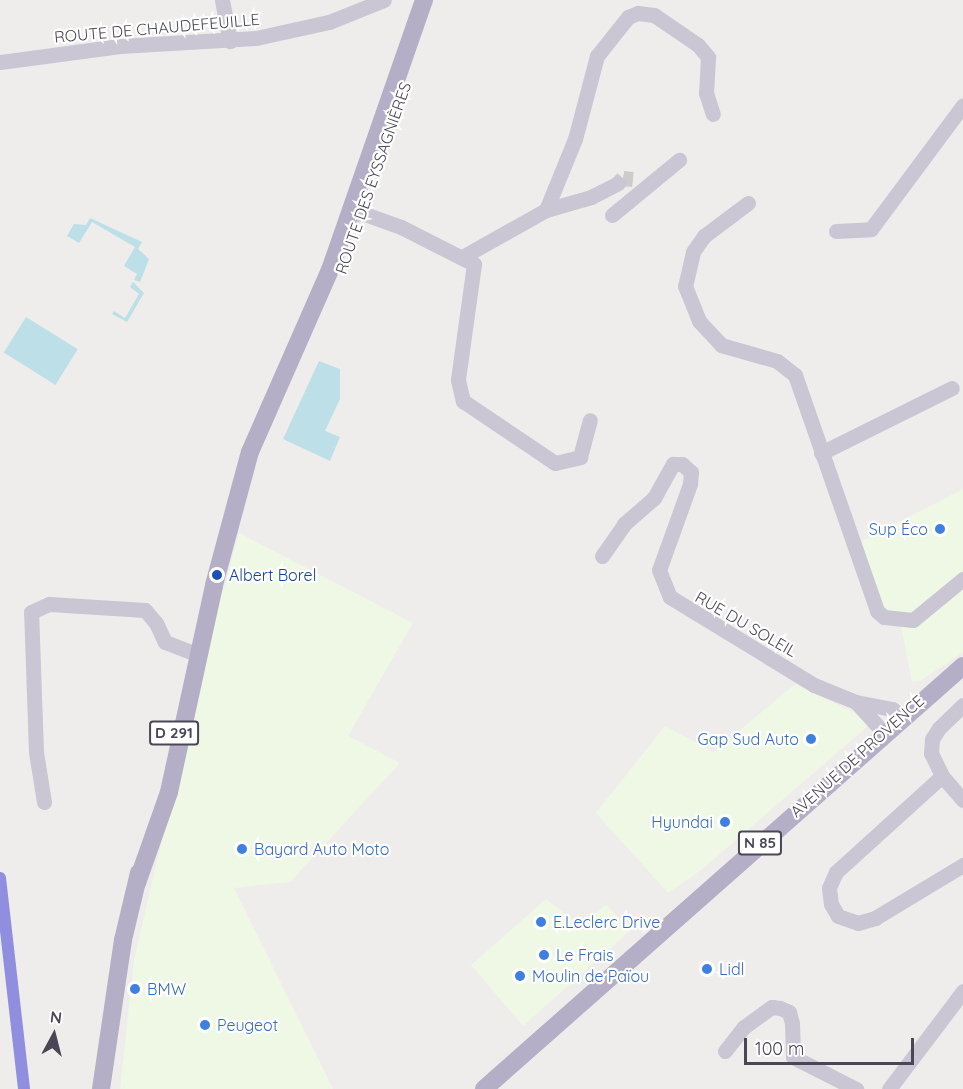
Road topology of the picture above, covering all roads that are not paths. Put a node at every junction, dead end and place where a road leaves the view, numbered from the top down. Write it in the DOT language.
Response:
graph roads {
  1 [pos="222,0"];
  2 [pos="384,0"];
  3 [pos="424,0"];
  4 [pos="431,0"];
  5 [pos="437,0"];
  6 [pos="230,41"];
  7 [pos="0,62"];
  8 [pos="412,66"];
  9 [pos="963,105"];
  10 [pos="713,114"];
  11 [pos="679,160"];
  12 [pos="628,186"];
  13 [pos="747,203"];
  14 [pos="546,210"];
  15 [pos="355,215"];
  16 [pos="612,215"];
  17 [pos="836,231"];
  18 [pos="464,256"];
  19 [pos="952,388"];
  20 [pos="590,420"];
  21 [pos="821,453"];
  22 [pos="602,556"];
  23 [pos="963,579"];
  24 [pos="214,585"];
  25 [pos="188,651"];
  26 [pos="963,656"];
  27 [pos="963,666"];
  28 [pos="934,688"];
  29 [pos="856,702"];
  30 [pos="963,705"];
  31 [pos="902,716"];
  32 [pos="883,732"];
  33 [pos="942,776"];
  34 [pos="963,800"];
  35 [pos="44,802"];
  36 [pos="963,865"];
  37 [pos="137,884"];
  38 [pos="963,991"];
  39 [pos="725,1051"];
  40 [pos="102,1088"];
  41 [pos="484,1089"];
  42 [pos="856,1089"];
  43 [pos="889,1089"];
  1 -- 6 [label="street"];
  2 -- 6 [label="street, ROUTE DE CHAUDEFEUILLE"];
  3 -- 15 [label="main road, ROUTE DES EYSSAGNIÈRES"];
  4 -- 8 [label="street"];
  5 -- 8 [label="main road, ROUTE DES EYSSAGNIÈRES"];
  6 -- 7 [label="street, ROUTE DE CHAUDEFEUILLE"];
  8 -- 15 [label="main road, ROUTE DES EYSSAGNIÈRES"];
  9 -- 17 [label="street"];
  10 -- 14 [label="street"];
  11 -- 12 [label="street"];
  12 -- 14 [label="street"];
  12 -- 16 [label="street"];
  13 -- 21 [label="street"];
  14 -- 18 [label="street"];
  15 -- 18 [label="street"];
  15 -- 24 [label="main road, ROUTE DES EYSSAGNIÈRES / D 291"];
  18 -- 20 [label="street"];
  19 -- 21 [label="street"];
  21 -- 23 [label="street"];
  22 -- 29 [label="street, RUE DU SOLEIL"];
  24 -- 25 [label="main road, ROUTE DES EYSSAGNIÈRES / D 291"];
  24 -- 37 [label="main road, ROUTE DES EYSSAGNIÈRES / D 291"];
  25 -- 35 [label="street"];
  25 -- 37 [label="main road, ROUTE DES EYSSAGNIÈRES / D 291"];
  26 -- 28 [label="main road, AVENUE DE PROVENCE / N 85"];
  27 -- 28 [label="main road, AVENUE DE PROVENCE / N 85"];
  28 -- 31 [label="main road, AVENUE DE PROVENCE / N 85"];
  29 -- 31 [label="street, RUE DU SOLEIL"];
  29 -- 32 [label="street, RUE DU SOLEIL"];
  30 -- 33 [label="street"];
  31 -- 32 [label="main road, AVENUE DE PROVENCE / N 85"];
  32 -- 41 [label="main road, AVENUE DE PROVENCE / N 85"];
  33 -- 34 [label="street"];
  33 -- 36 [label="street"];
  37 -- 40 [label="main road, ROUTE DES EYSSAGNIÈRES / D 291"];
  38 -- 43 [label="street"];
  39 -- 42 [label="street"];
}
